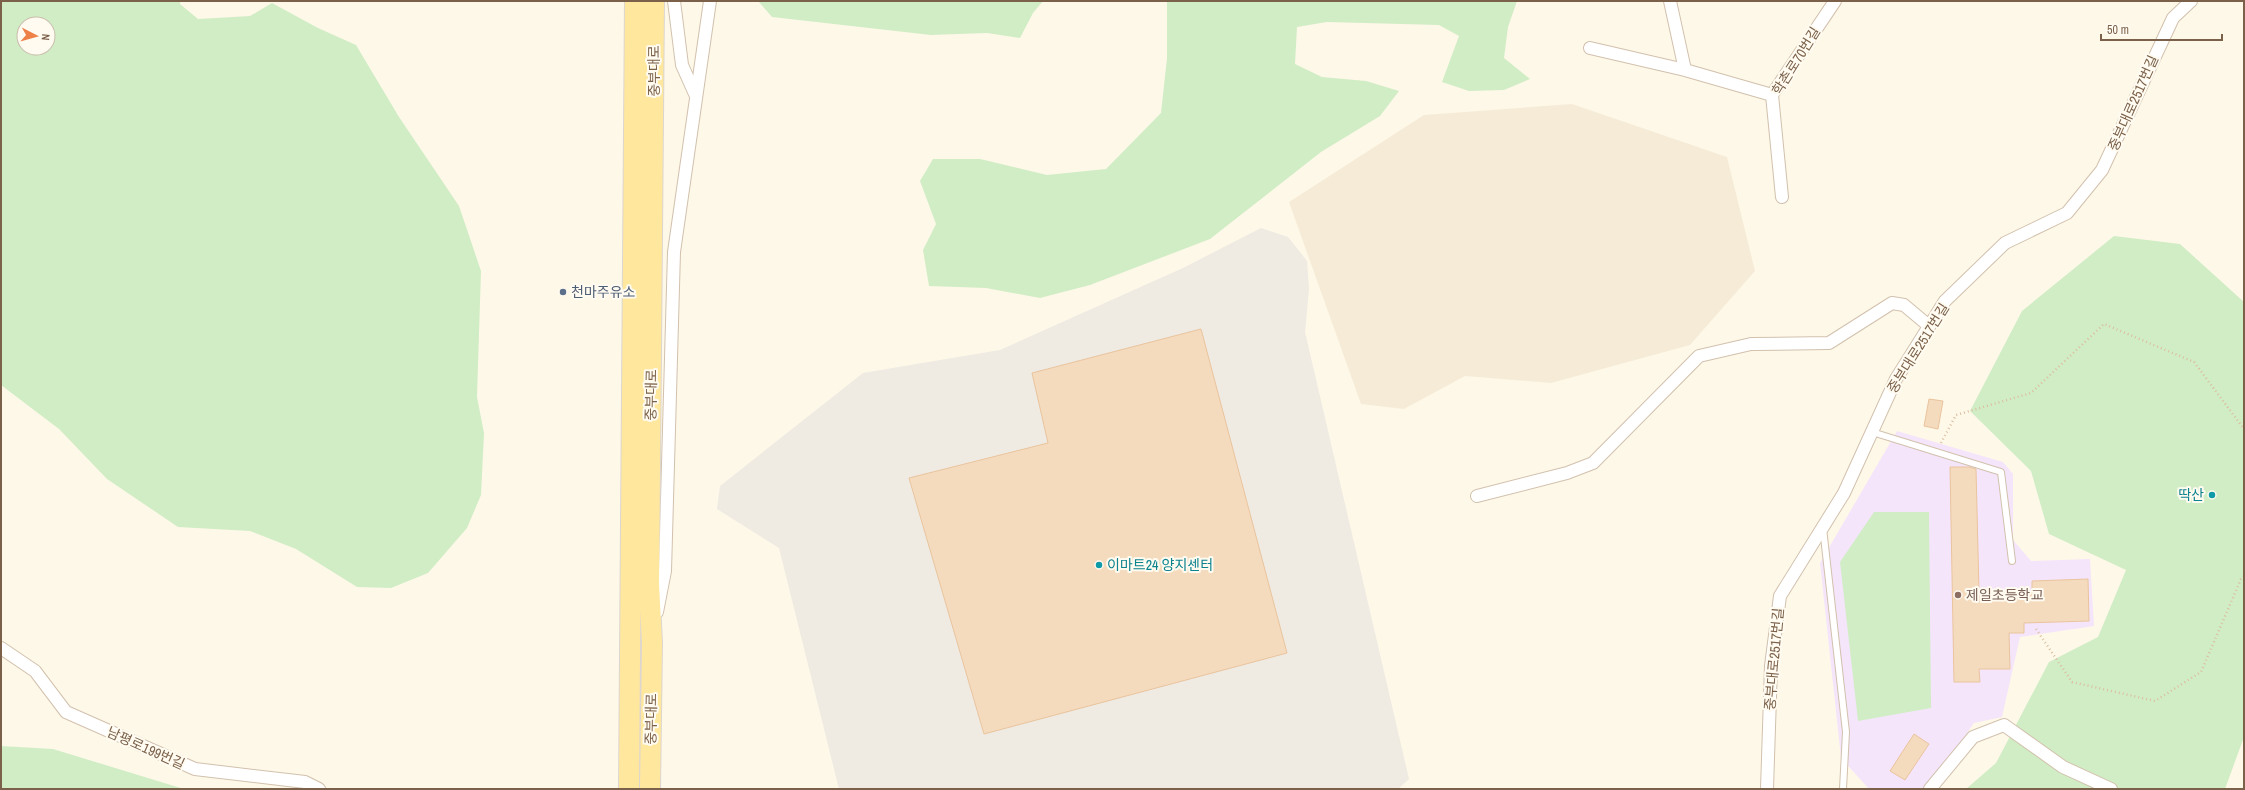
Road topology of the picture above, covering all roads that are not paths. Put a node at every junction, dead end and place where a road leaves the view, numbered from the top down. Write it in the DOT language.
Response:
graph roads {
  1 [pos="635,1"];
  2 [pos="654,1"];
  3 [pos="674,1"];
  4 [pos="710,1"];
  5 [pos="1670,1"];
  6 [pos="1835,1"];
  7 [pos="2191,1"];
  8 [pos="1590,48"];
  9 [pos="1685,70"];
  10 [pos="695,94"];
  11 [pos="1772,95"];
  12 [pos="1782,197"];
  13 [pos="1929,326"];
  14 [pos="1872,432"];
  15 [pos="1477,496"];
  16 [pos="1823,526"];
  17 [pos="2012,561"];
  18 [pos="652,643"];
  19 [pos="1,648"];
  20 [pos="319,789"];
  21 [pos="629,789"];
  22 [pos="650,789"];
  23 [pos="1767,789"];
  24 [pos="1843,789"];
  25 [pos="1930,789"];
  26 [pos="2111,789"];
  1 -- 21 [label="main road, 중부대로"];
  2 -- 18 [label="main road, 중부대로"];
  3 -- 10 [label="street"];
  4 -- 10 [label="street"];
  5 -- 9 [label="street"];
  6 -- 11 [label="street, 학촌로70번길"];
  7 -- 13 [label="street, 중부대로2517번길"];
  8 -- 9 [label="street"];
  9 -- 11 [label="street"];
  10 -- 18 [label="street"];
  11 -- 12 [label="street, 학촌로70번길"];
  13 -- 14 [label="street, 중부대로2517번길"];
  13 -- 15 [label="street"];
  14 -- 16 [label="street, 중부대로2517번길"];
  14 -- 17 [label="lane"];
  16 -- 23 [label="street, 중부대로2517번길"];
  16 -- 24 [label="lane"];
  18 -- 22 [label="main road, 중부대로"];
  19 -- 20 [label="street, 남평로199번길"];
  25 -- 26 [label="street"];
}
